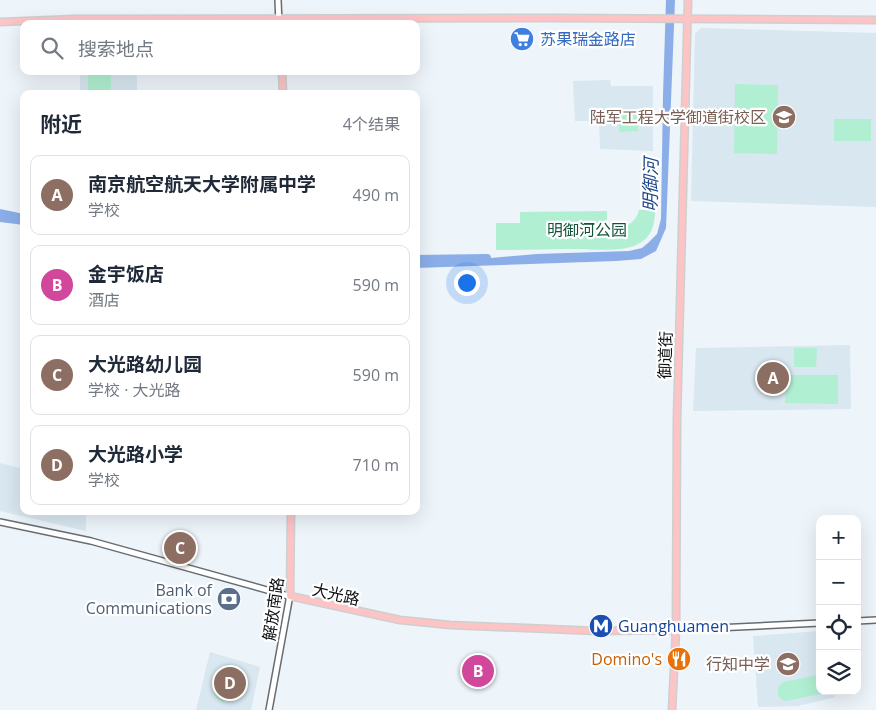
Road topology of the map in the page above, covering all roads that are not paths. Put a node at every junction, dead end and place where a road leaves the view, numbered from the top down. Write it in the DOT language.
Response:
graph roads {
  1 [pos="278,0"];
  2 [pos="688,0"];
  3 [pos="687,18"];
  4 [pos="50,20"];
  5 [pos="177,20"];
  6 [pos="279,20"];
  7 [pos="415,20"];
  8 [pos="876,20"];
  9 [pos="20,21"];
  10 [pos="0,22"];
  11 [pos="282,75"];
  12 [pos="283,90"];
  13 [pos="291,515"];
  14 [pos="0,522"];
  15 [pos="290,596"];
  16 [pos="876,620"];
  17 [pos="861,621"];
  18 [pos="816,623"];
  19 [pos="676,630"];
  20 [pos="597,631"];
  21 [pos="269,710"];
  22 [pos="672,710"];
  1 -- 6 [label="street"];
  2 -- 3 [label="main road, 御道街"];
  3 -- 7 [label="main road"];
  3 -- 8 [label="main road"];
  3 -- 19 [label="main road, 御道街"];
  4 -- 5 [label="main road"];
  9 -- 10 [label="main road"];
  11 -- 12 [label="street"];
  13 -- 15 [label="street, 解放南路"];
  14 -- 15 [label="street, 大光路"];
  15 -- 20 [label="street, 大光路"];
  15 -- 21 [label="street, 解放南路"];
  16 -- 17 [label="street"];
  18 -- 19 [label="street"];
  19 -- 20 [label="main road"];
  19 -- 22 [label="main road, 御道街"];
}
